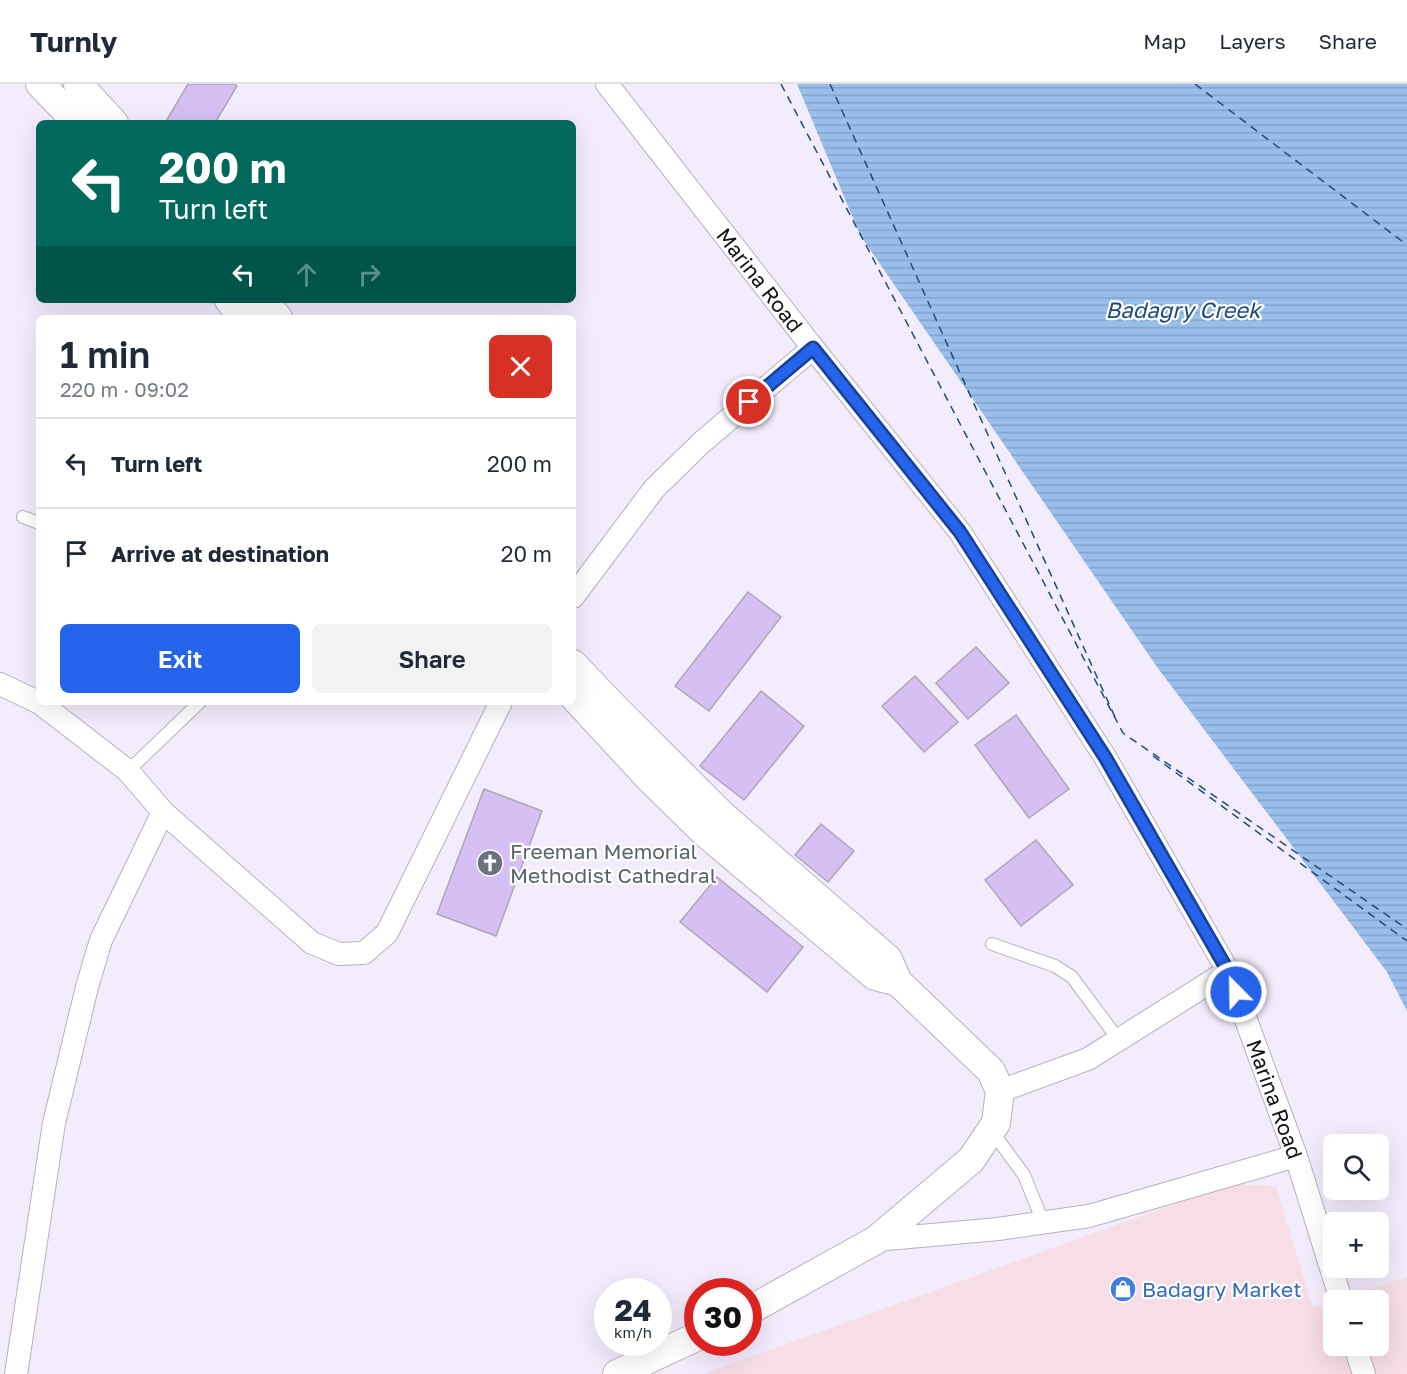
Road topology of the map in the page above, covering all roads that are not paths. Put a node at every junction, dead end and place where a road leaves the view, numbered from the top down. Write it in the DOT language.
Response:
graph roads {
  1 [pos="40,84"];
  2 [pos="78,84"];
  3 [pos="607,84"];
  4 [pos="75,120"];
  5 [pos="111,120"];
  6 [pos="232,303"];
  7 [pos="266,303"];
  8 [pos="242,315"];
  9 [pos="276,315"];
  10 [pos="813,348"];
  11 [pos="23,517"];
  12 [pos="36,522"];
  13 [pos="576,593"];
  14 [pos="576,666"];
  15 [pos="0,684"];
  16 [pos="576,699"];
  17 [pos="36,701"];
  18 [pos="43,705"];
  19 [pos="197,705"];
  20 [pos="500,705"];
  21 [pos="128,771"];
  22 [pos="164,813"];
  23 [pos="992,944"];
  24 [pos="1228,971"];
  25 [pos="898,982"];
  26 [pos="1118,1039"];
  27 [pos="1000,1091"];
  28 [pos="991,1130"];
  29 [pos="1296,1156"];
  30 [pos="1043,1222"];
  31 [pos="876,1240"];
  32 [pos="1338,1290"];
  33 [pos="762,1303"];
  34 [pos="684,1343"];
  35 [pos="1358,1356"];
  36 [pos="623,1373"];
  37 [pos="16,1374"];
  38 [pos="1364,1374"];
  1 -- 4 [label="street"];
  2 -- 5 [label="street"];
  3 -- 10 [label="street, Marina Road"];
  6 -- 8 [label="street"];
  7 -- 9 [label="street"];
  10 -- 13 [label="street"];
  10 -- 24 [label="street, Marina Road"];
  11 -- 12 [label="lane"];
  14 -- 25 [label="street"];
  15 -- 17 [label="street"];
  16 -- 25 [label="street"];
  18 -- 21 [label="street"];
  19 -- 21 [label="lane"];
  20 -- 22 [label="street"];
  21 -- 22 [label="street"];
  22 -- 37 [label="street"];
  23 -- 26 [label="lane"];
  24 -- 26 [label="street"];
  24 -- 29 [label="street, Marina Road"];
  25 -- 27 [label="street"];
  26 -- 27 [label="street"];
  27 -- 28 [label="street"];
  28 -- 30 [label="lane"];
  28 -- 31 [label="street"];
  29 -- 30 [label="street"];
  29 -- 32 [label="street, Marina Road"];
  30 -- 31 [label="street"];
  31 -- 33 [label="street"];
  34 -- 36 [label="street"];
  35 -- 38 [label="street"];
}
